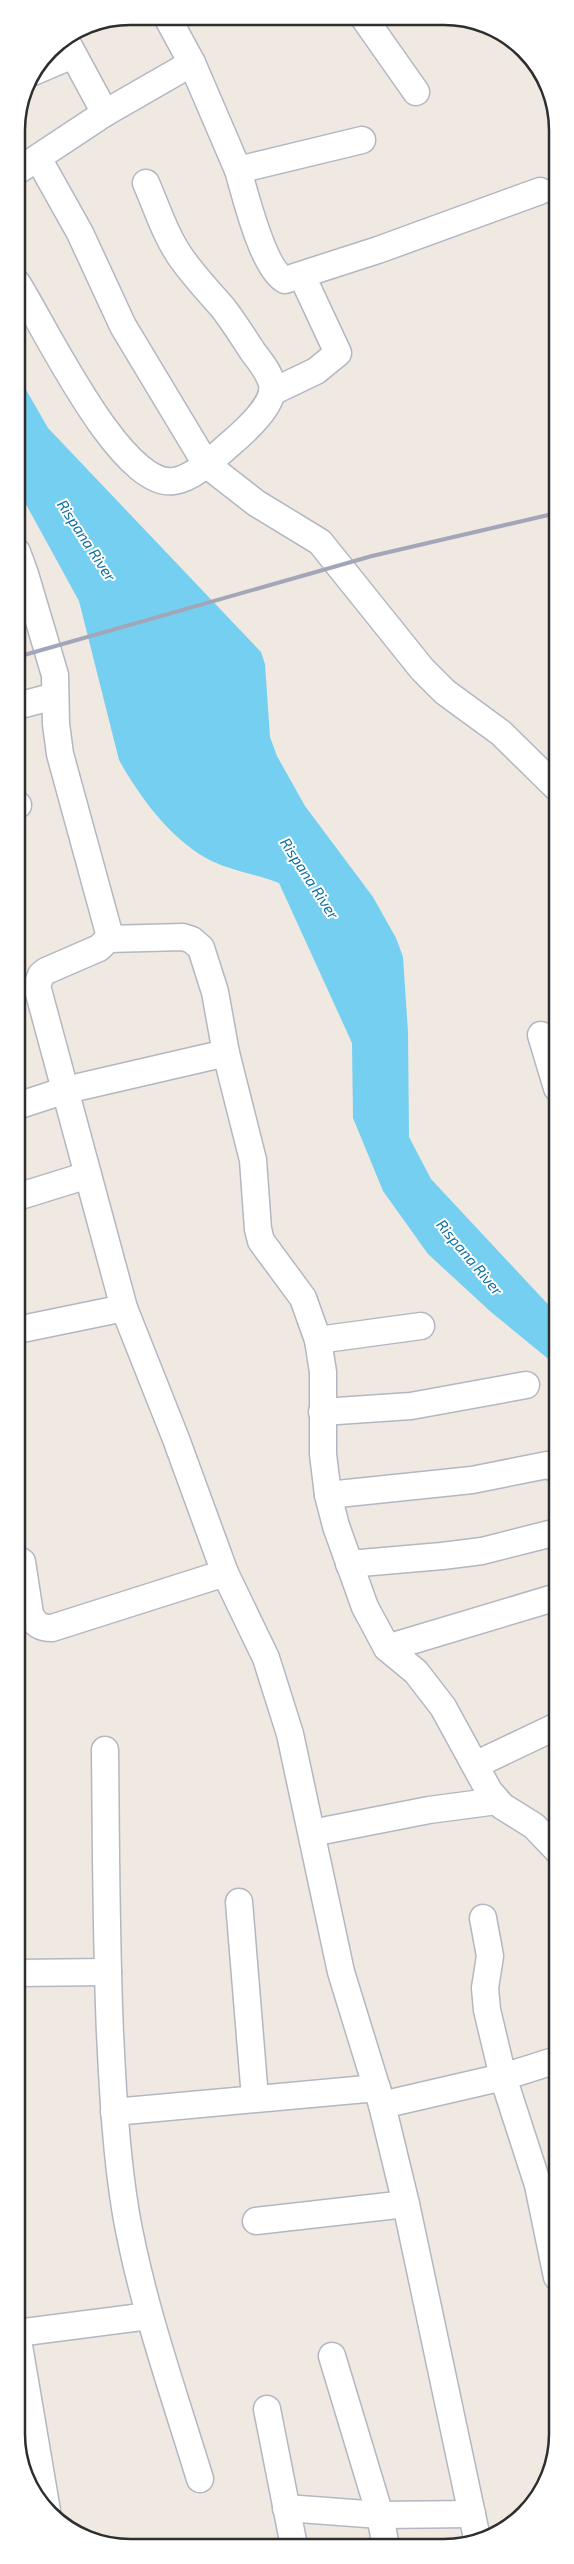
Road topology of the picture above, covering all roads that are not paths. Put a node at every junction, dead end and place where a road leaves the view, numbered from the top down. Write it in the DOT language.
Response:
graph roads {
  1 [pos="172,25"];
  2 [pos="369,25"];
  3 [pos="69,47"];
  4 [pos="56,56"];
  5 [pos="192,62"];
  6 [pos="416,92"];
  7 [pos="105,113"];
  8 [pos="362,140"];
  9 [pos="38,158"];
  10 [pos="25,166"];
  11 [pos="238,170"];
  12 [pos="146,183"];
  13 [pos="540,191"];
  14 [pos="302,276"];
  15 [pos="25,299"];
  16 [pos="272,392"];
  17 [pos="206,464"];
  18 [pos="25,572"];
  19 [pos="56,696"];
  20 [pos="25,704"];
  21 [pos="549,780"];
  22 [pos="108,939"];
  23 [pos="27,980"];
  24 [pos="542,1035"];
  25 [pos="226,1053"];
  26 [pos="549,1060"];
  27 [pos="66,1090"];
  28 [pos="25,1103"];
  29 [pos="88,1175"];
  30 [pos="25,1195"];
  31 [pos="124,1308"];
  32 [pos="421,1326"];
  33 [pos="25,1328"];
  34 [pos="318,1340"];
  35 [pos="526,1385"];
  36 [pos="322,1412"];
  37 [pos="549,1466"];
  38 [pos="328,1494"];
  39 [pos="549,1534"];
  40 [pos="349,1564"];
  41 [pos="225,1573"];
  42 [pos="25,1582"];
  43 [pos="549,1599"];
  44 [pos="387,1648"];
  45 [pos="549,1730"];
  46 [pos="105,1750"];
  47 [pos="475,1765"];
  48 [pos="497,1801"];
  49 [pos="312,1833"];
  50 [pos="549,1841"];
  51 [pos="240,1902"];
  52 [pos="483,1918"];
  53 [pos="108,1972"];
  54 [pos="25,1973"];
  55 [pos="549,2063"];
  56 [pos="503,2077"];
  57 [pos="379,2096"];
  58 [pos="255,2098"];
  59 [pos="114,2112"];
  60 [pos="406,2204"];
  61 [pos="256,2221"];
  62 [pos="549,2236"];
  63 [pos="149,2316"];
  64 [pos="25,2332"];
  65 [pos="332,2356"];
  66 [pos="267,2409"];
  67 [pos="25,2424"];
  68 [pos="200,2479"];
  69 [pos="42,2491"];
  70 [pos="286,2508"];
  71 [pos="380,2515"];
  72 [pos="475,2526"];
  73 [pos="293,2539"];
  74 [pos="385,2539"];
  1 -- 5 [label="street"];
  2 -- 6 [label="street"];
  3 -- 4 [label="street"];
  3 -- 7 [label="street"];
  5 -- 7 [label="street"];
  5 -- 11 [label="street"];
  7 -- 9 [label="street"];
  8 -- 11 [label="street"];
  9 -- 10 [label="street"];
  9 -- 17 [label="street"];
  11 -- 14 [label="street"];
  12 -- 16 [label="street"];
  13 -- 14 [label="street"];
  14 -- 16 [label="street"];
  15 -- 17 [label="street"];
  16 -- 17 [label="street"];
  17 -- 21 [label="street"];
  18 -- 19 [label="street"];
  19 -- 20 [label="street"];
  19 -- 22 [label="street"];
  22 -- 23 [label="street"];
  22 -- 25 [label="street"];
  23 -- 27 [label="street"];
  24 -- 26 [label="street"];
  25 -- 27 [label="street"];
  25 -- 34 [label="street"];
  27 -- 28 [label="street"];
  27 -- 29 [label="street"];
  29 -- 30 [label="street"];
  29 -- 31 [label="street"];
  31 -- 33 [label="street"];
  31 -- 41 [label="street"];
  32 -- 34 [label="street"];
  34 -- 36 [label="street"];
  35 -- 36 [label="street"];
  36 -- 38 [label="street"];
  37 -- 38 [label="street"];
  38 -- 40 [label="street"];
  39 -- 40 [label="street"];
  40 -- 44 [label="street"];
  41 -- 42 [label="street"];
  41 -- 49 [label="street"];
  43 -- 44 [label="street"];
  44 -- 47 [label="street"];
  45 -- 47 [label="street"];
  46 -- 53 [label="street"];
  47 -- 48 [label="street"];
  48 -- 49 [label="street"];
  48 -- 50 [label="street"];
  49 -- 57 [label="street"];
  51 -- 58 [label="street"];
  52 -- 56 [label="street"];
  53 -- 54 [label="street"];
  53 -- 59 [label="street"];
  55 -- 56 [label="street"];
  56 -- 57 [label="street"];
  56 -- 62 [label="street"];
  57 -- 58 [label="street"];
  57 -- 60 [label="street"];
  58 -- 59 [label="street"];
  59 -- 63 [label="street"];
  60 -- 61 [label="street"];
  60 -- 72 [label="street"];
  63 -- 64 [label="street"];
  63 -- 68 [label="street"];
  65 -- 71 [label="street"];
  66 -- 70 [label="street"];
  67 -- 69 [label="street"];
  70 -- 71 [label="street"];
  70 -- 73 [label="street"];
  71 -- 72 [label="street"];
  71 -- 74 [label="street"];
}
